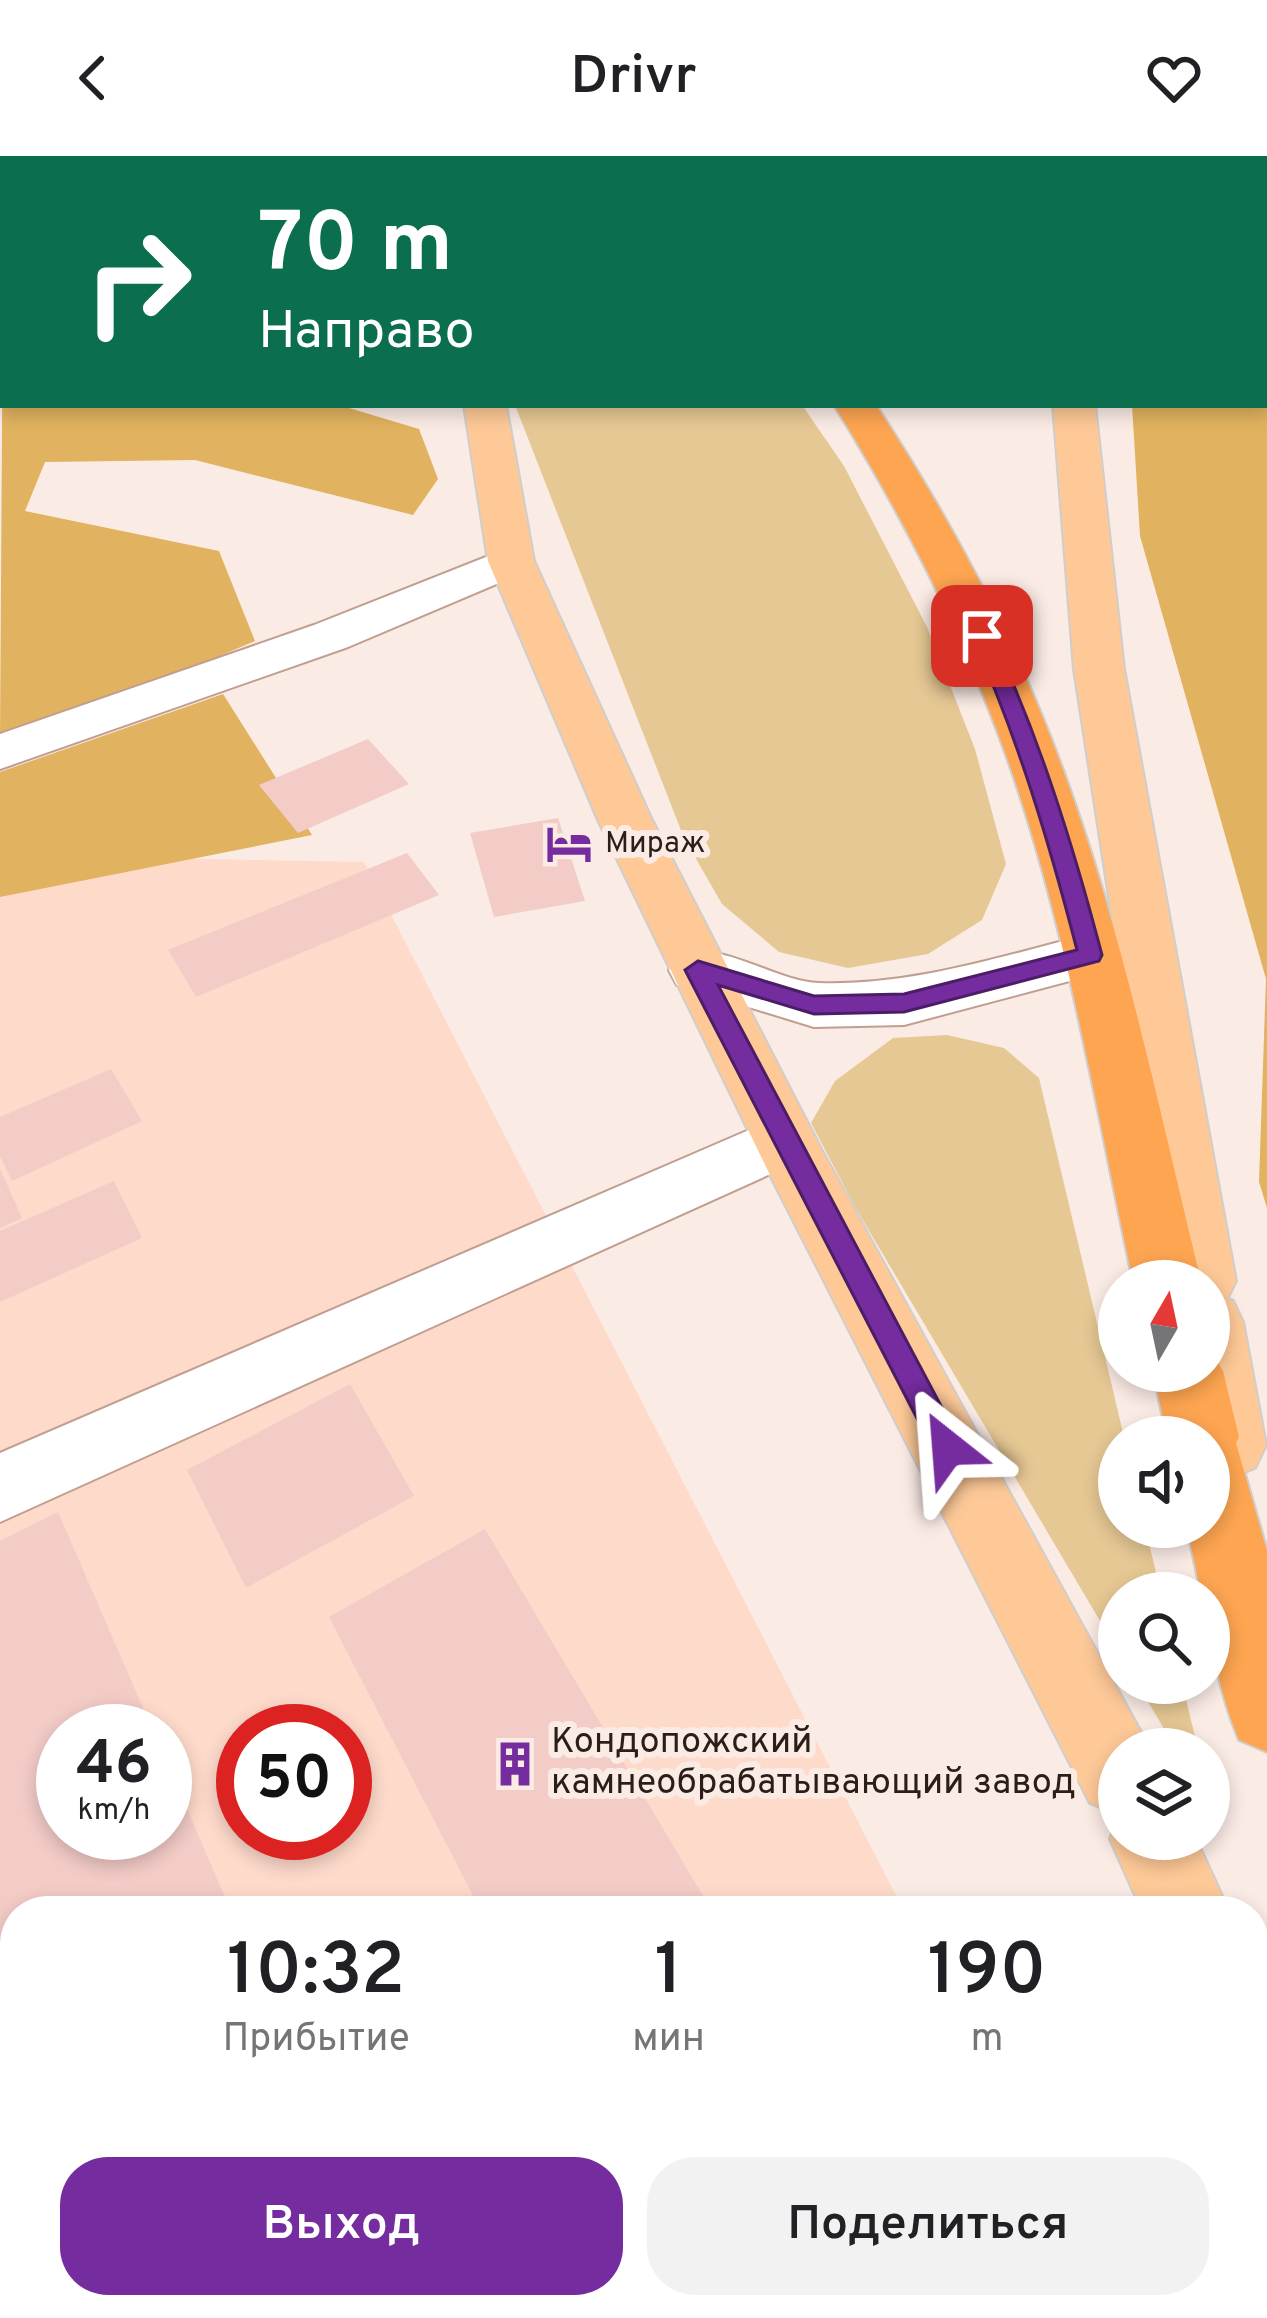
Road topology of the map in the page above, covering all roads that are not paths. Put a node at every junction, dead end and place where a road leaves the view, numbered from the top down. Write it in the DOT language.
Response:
graph roads {
  1 [pos="486,408"];
  2 [pos="857,408"];
  3 [pos="1074,408"];
  4 [pos="511,561"];
  5 [pos="0,752"];
  6 [pos="1090,955"];
  7 [pos="698,970"];
  8 [pos="784,1140"];
  9 [pos="1162,1260"];
  10 [pos="1198,1260"];
  11 [pos="1221,1392"];
  12 [pos="0,1488"];
  13 [pos="1229,1548"];
  14 [pos="1267,1667"];
  15 [pos="1267,1712"];
  16 [pos="1098,1734"];
  17 [pos="1162,1860"];
  18 [pos="1179,1896"];
  1 -- 4 [label="main road"];
  2 -- 6 [label="highway"];
  3 -- 10 [label="main road"];
  4 -- 5 [label="street"];
  4 -- 7 [label="main road"];
  6 -- 7 [label="street"];
  6 -- 9 [label="highway"];
  7 -- 8 [label="main road"];
  8 -- 12 [label="street"];
  8 -- 16 [label="main road"];
  11 -- 14 [label="main road"];
  13 -- 15 [label="highway"];
  17 -- 18 [label="main road"];
}
